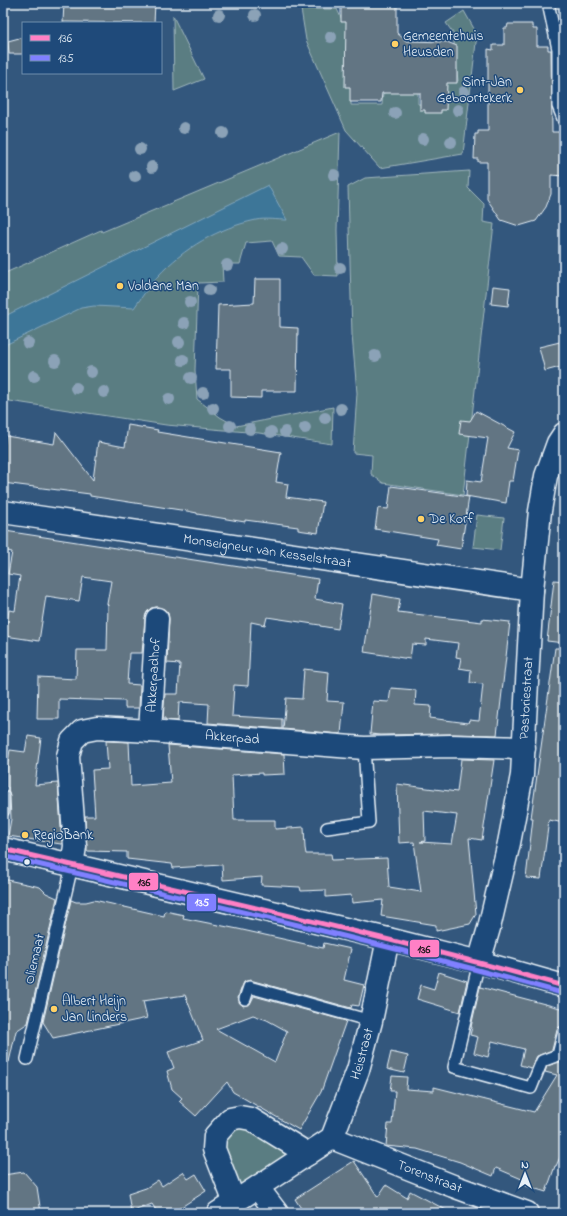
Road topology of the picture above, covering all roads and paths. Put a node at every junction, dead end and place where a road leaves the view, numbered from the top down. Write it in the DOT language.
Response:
graph roads {
  1 [pos="548,3"];
  2 [pos="564,122"];
  3 [pos="564,434"];
  4 [pos="3,512"];
  5 [pos="532,590"];
  6 [pos="157,619"];
  7 [pos="150,731"];
  8 [pos="364,748"];
  9 [pos="524,748"];
  10 [pos="3,796"];
  11 [pos="3,811"];
  12 [pos="327,828"];
  13 [pos="3,850"];
  14 [pos="72,866"];
  15 [pos="388,938"];
  16 [pos="479,962"];
  17 [pos="564,986"];
  18 [pos="245,999"];
  19 [pos="371,1020"];
  20 [pos="564,1032"];
  21 [pos="27,1058"];
  22 [pos="332,1138"];
  23 [pos="308,1154"];
  24 [pos="258,1188"];
  25 [pos="227,1208"];
  26 [pos="277,1213"];
  27 [pos="527,1213"];
  1 -- 2 [label="lane"];
  3 -- 5 [label="street, Pastoriestraat"];
  4 -- 5 [label="street, Monseigneur van Kesselstraat"];
  5 -- 9 [label="street, Pastoriestraat"];
  6 -- 7 [label="street, Akkerpadhof"];
  7 -- 8 [label="street, Akkerpad"];
  7 -- 14 [label="street, Akkerpad"];
  8 -- 9 [label="street, Akkerpad"];
  8 -- 12 [label="lane"];
  9 -- 16 [label="street, Pastoriestraat"];
  10 -- 11 [label="lane"];
  13 -- 14 [label="street"];
  14 -- 15 [label="street"];
  14 -- 21 [label="lane, Oliemaat"];
  15 -- 16 [label="street"];
  15 -- 19 [label="street, Heistraat"];
  16 -- 17 [label="street"];
  16 -- 20 [label="lane"];
  18 -- 19 [label="lane"];
  19 -- 22 [label="street, Heistraat"];
  22 -- 23 [label="street"];
  22 -- 27 [label="street, Torenstraat"];
  23 -- 24 [label="street"];
  23 -- 25 [label="street"];
  24 -- 25 [label="street"];
  24 -- 26 [label="street"];
}
